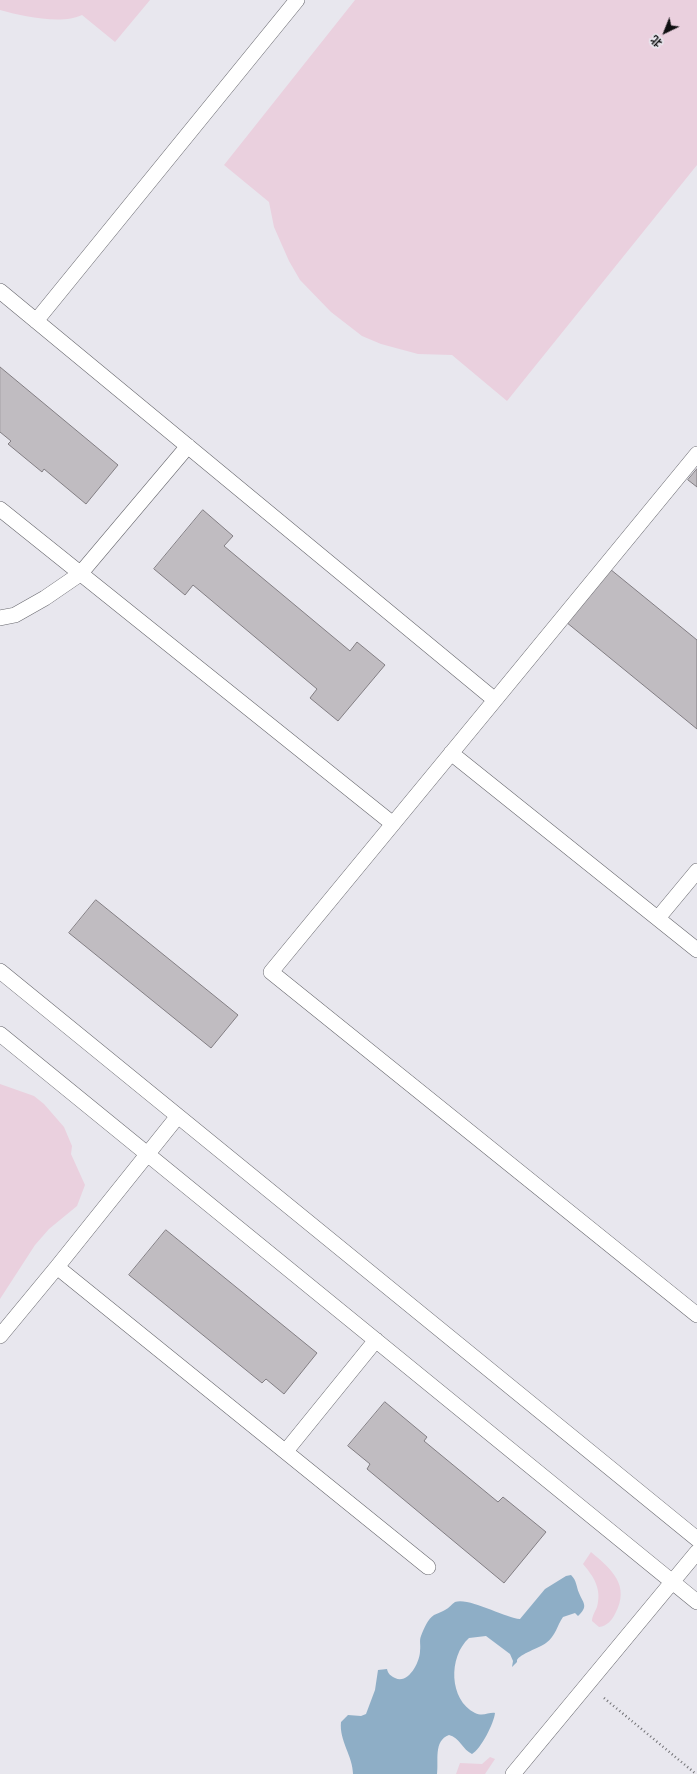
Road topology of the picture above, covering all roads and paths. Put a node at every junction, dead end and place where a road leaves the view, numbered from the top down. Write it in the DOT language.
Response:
graph roads {
  1 [pos="297,0"];
  2 [pos="0,291"];
  3 [pos="36,321"];
  4 [pos="188,446"];
  5 [pos="697,454"];
  6 [pos="0,509"];
  7 [pos="80,574"];
  8 [pos="0,618"];
  9 [pos="495,700"];
  10 [pos="451,753"];
  11 [pos="393,824"];
  12 [pos="697,871"];
  13 [pos="658,918"];
  14 [pos="697,950"];
  15 [pos="0,971"];
  16 [pos="0,1034"];
  17 [pos="178,1116"];
  18 [pos="147,1154"];
  19 [pos="58,1268"];
  20 [pos="697,1315"];
  21 [pos="0,1336"];
  22 [pos="376,1340"];
  23 [pos="286,1451"];
  24 [pos="697,1539"];
  25 [pos="697,1552"];
  26 [pos="428,1567"];
  27 [pos="673,1582"];
  28 [pos="697,1602"];
  29 [pos="602,1696"];
  30 [pos="513,1774"];
  31 [pos="696,1774"];
  1 -- 3 [label="lane"];
  2 -- 3 [label="lane"];
  3 -- 4 [label="lane"];
  4 -- 7 [label="lane"];
  4 -- 9 [label="lane"];
  5 -- 9 [label="lane"];
  6 -- 7 [label="lane"];
  7 -- 8 [label="lane"];
  7 -- 11 [label="lane"];
  9 -- 10 [label="lane"];
  10 -- 11 [label="lane"];
  10 -- 13 [label="lane"];
  11 -- 20 [label="lane"];
  12 -- 13 [label="lane"];
  13 -- 14 [label="lane"];
  15 -- 17 [label="lane"];
  16 -- 18 [label="lane"];
  17 -- 18 [label="lane"];
  17 -- 24 [label="lane"];
  18 -- 19 [label="lane"];
  18 -- 22 [label="lane"];
  19 -- 21 [label="lane"];
  19 -- 23 [label="lane"];
  22 -- 23 [label="lane"];
  22 -- 27 [label="lane"];
  23 -- 26 [label="lane"];
  25 -- 27 [label="lane"];
  27 -- 28 [label="lane"];
  27 -- 30 [label="lane"];
  29 -- 31 [label="path"];
}
